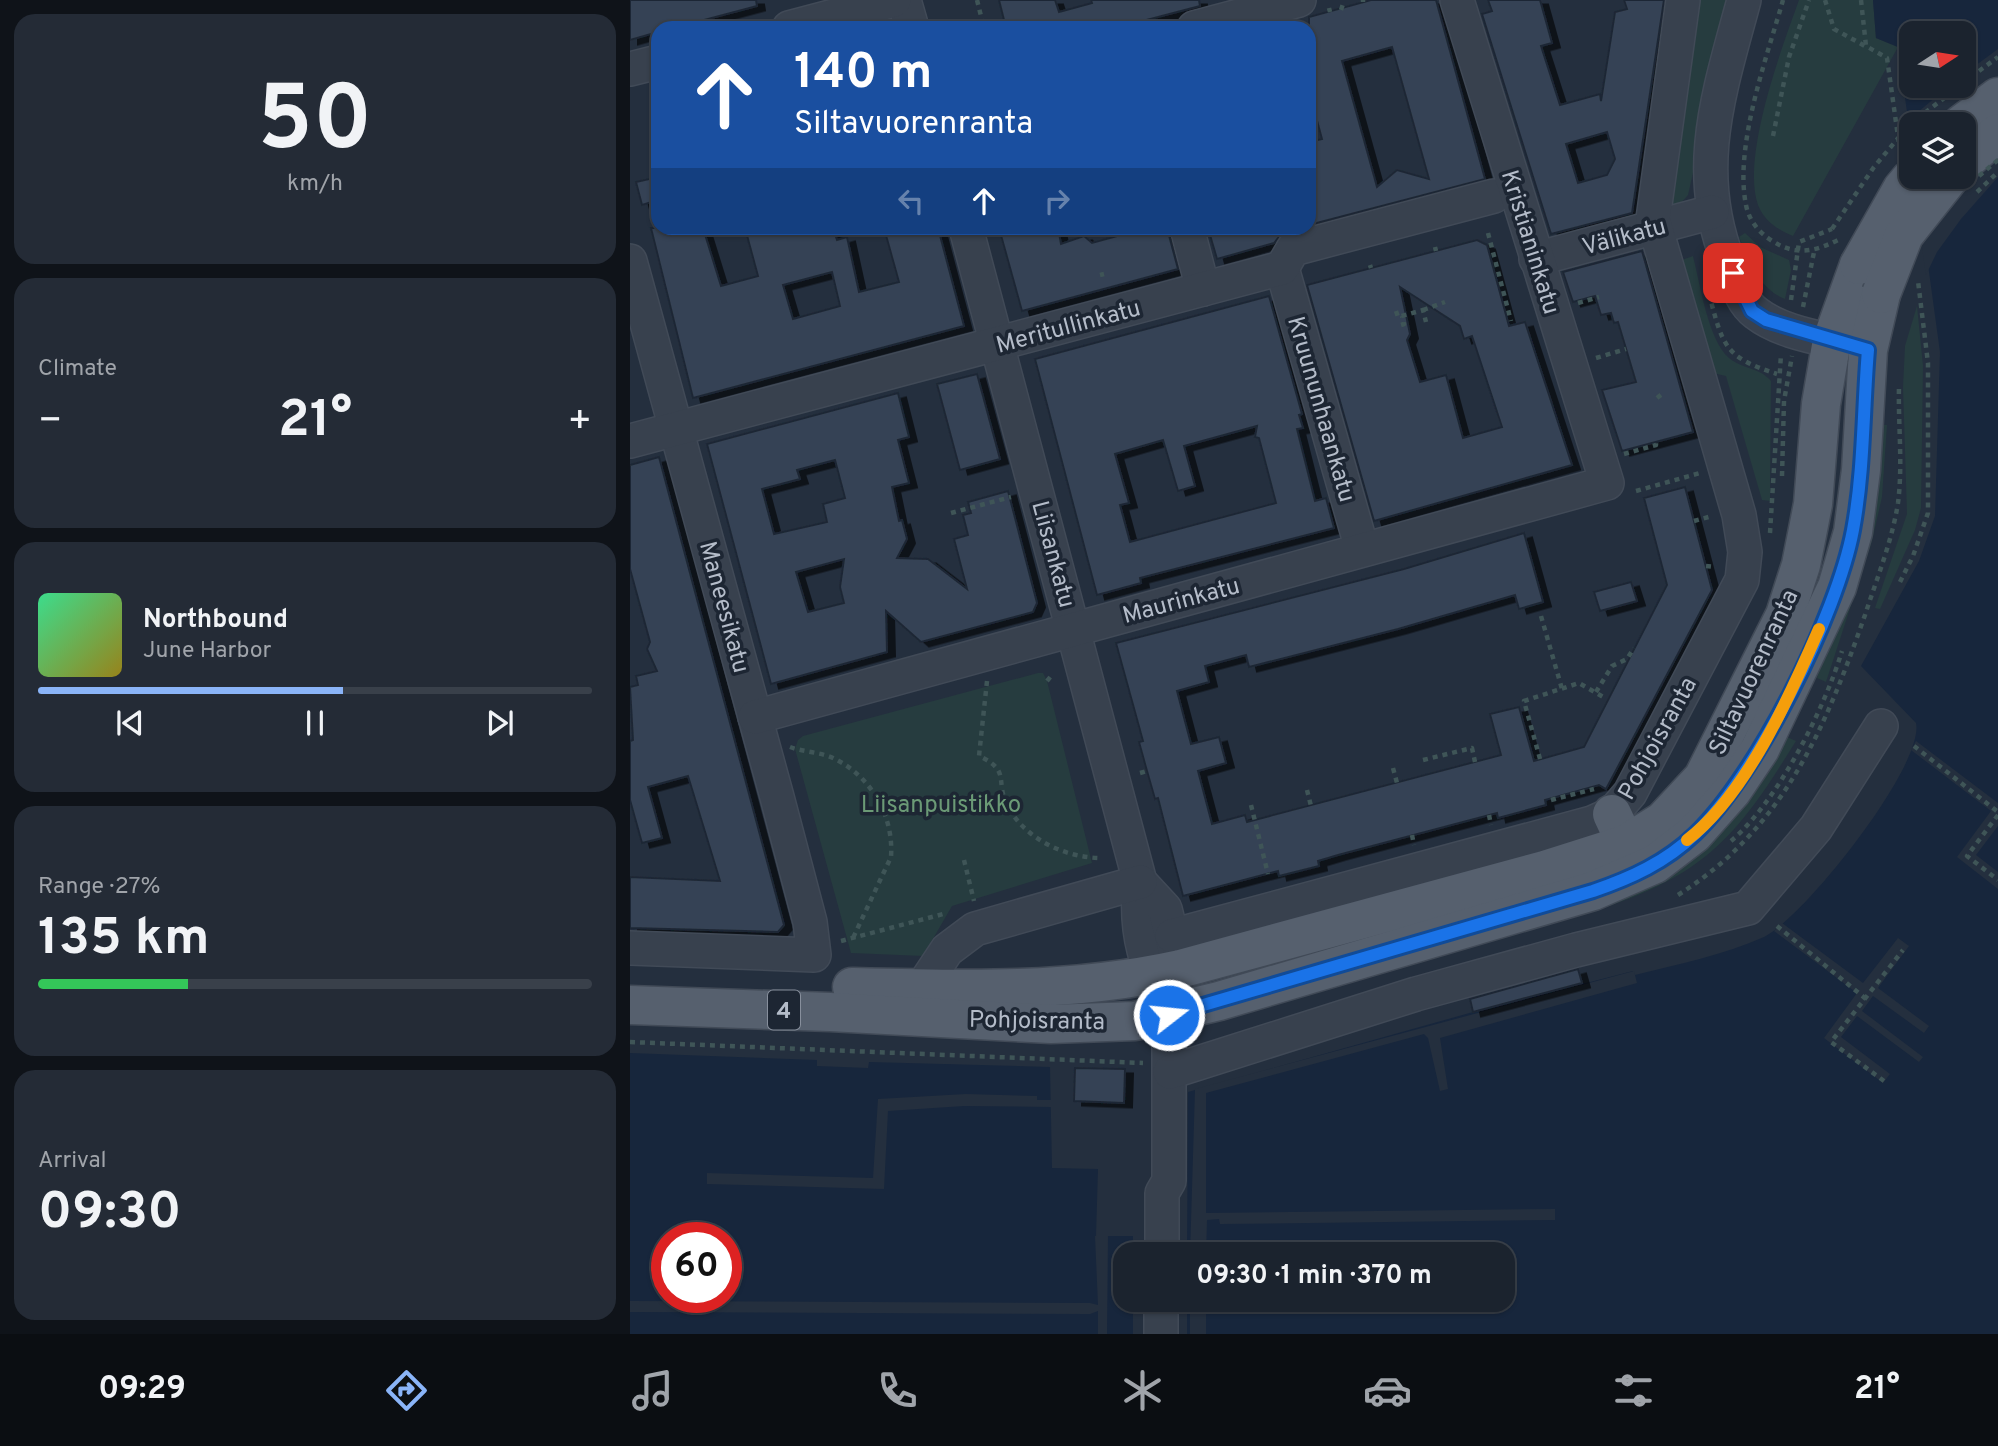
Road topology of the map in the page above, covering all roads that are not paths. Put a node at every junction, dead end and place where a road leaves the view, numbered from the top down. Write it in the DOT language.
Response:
graph roads {
  1 [pos="894,0"];
  2 [pos="904,0"];
  3 [pos="1457,0"];
  4 [pos="1684,0"];
  5 [pos="1744,0"];
  6 [pos="1319,7"];
  7 [pos="815,21"];
  8 [pos="910,21"];
  9 [pos="1236,21"];
  10 [pos="651,64"];
  11 [pos="630,69"];
  12 [pos="1998,97"];
  13 [pos="1976,114"];
  14 [pos="1998,133"];
  15 [pos="1976,152"];
  16 [pos="1902,189"];
  17 [pos="1940,189"];
  18 [pos="1494,196"];
  19 [pos="1712,212"];
  20 [pos="1654,228"];
  21 [pos="968,235"];
  22 [pos="1189,235"];
  23 [pos="1536,259"];
  24 [pos="630,261"];
  25 [pos="1860,266"];
  26 [pos="1282,268"];
  27 [pos="1203,289"];
  28 [pos="1832,340"];
  29 [pos="998,345"];
  30 [pos="1868,350"];
  31 [pos="676,428"];
  32 [pos="630,441"];
  33 [pos="1621,476"];
  34 [pos="1362,550"];
  35 [pos="1074,630"];
  36 [pos="736,709"];
  37 [pos="1881,726"];
  38 [pos="1618,830"];
  39 [pos="1140,881"];
  40 [pos="630,948"];
  41 [pos="1168,960"];
  42 [pos="630,980"];
  43 [pos="921,989"];
  44 [pos="630,1005"];
  45 [pos="1169,1015"];
  46 [pos="1157,1063"];
  47 [pos="1162,1242"];
  48 [pos="1161,1312"];
  49 [pos="1161,1334"];
  1 -- 7 [label="street"];
  2 -- 8 [label="street"];
  3 -- 23 [label="street, Kristianinkatu"];
  4 -- 20 [label="street, Pohjoisranta"];
  5 -- 19 [label="street"];
  6 -- 9 [label="street"];
  10 -- 11 [label="street"];
  12 -- 13 [label="main road"];
  14 -- 15 [label="main road"];
  16 -- 25 [label="main road, bridge"];
  17 -- 25 [label="main road, bridge"];
  18 -- 26 [label="street, Meritullinkatu"];
  19 -- 20 [label="street, Välikatu"];
  19 -- 28 [label="street"];
  20 -- 23 [label="street, Välikatu"];
  20 -- 38 [label="street, Pohjoisranta"];
  21 -- 29 [label="street, Liisankatu"];
  22 -- 27 [label="street"];
  23 -- 33 [label="street, Kristianinkatu"];
  24 -- 31 [label="street, Maneesikatu"];
  25 -- 28 [label="main road, Siltavuorenranta"];
  25 -- 30 [label="main road, Siltavuorenranta"];
  26 -- 27 [label="street, Meritullinkatu"];
  26 -- 34 [label="street, Kruununhaankatu"];
  27 -- 29 [label="street, Meritullinkatu"];
  28 -- 30 [label="street"];
  28 -- 38 [label="main road, Siltavuorenranta"];
  29 -- 31 [label="street, Meritullinkatu"];
  29 -- 35 [label="street, Liisankatu"];
  30 -- 38 [label="main road, Siltavuorenranta"];
  31 -- 32 [label="street, Meritullinkatu"];
  31 -- 36 [label="street, Maneesikatu"];
  33 -- 34 [label="street, Maurinkatu"];
  34 -- 35 [label="street, Maurinkatu"];
  35 -- 36 [label="street, Maurinkatu"];
  35 -- 39 [label="street, Liisankatu"];
  36 -- 40 [label="street, Maneesikatu"];
  37 -- 46 [label="street"];
  38 -- 41 [label="main road, Pohjoisranta"];
  38 -- 45 [label="main road, Pohjoisranta"];
  39 -- 41 [label="street, Liisankatu"];
  39 -- 41 [label="street, Liisankatu"];
  39 -- 43 [label="street"];
  41 -- 43 [label="main road, Pohjoisranta"];
  41 -- 45 [label="street, Liisankatu"];
  42 -- 43 [label="main road, Pohjoisranta / 4"];
  44 -- 45 [label="main road, Pohjoisranta / 4"];
  45 -- 46 [label="street"];
  46 -- 47 [label="street"];
  48 -- 49 [label="street"];
}
